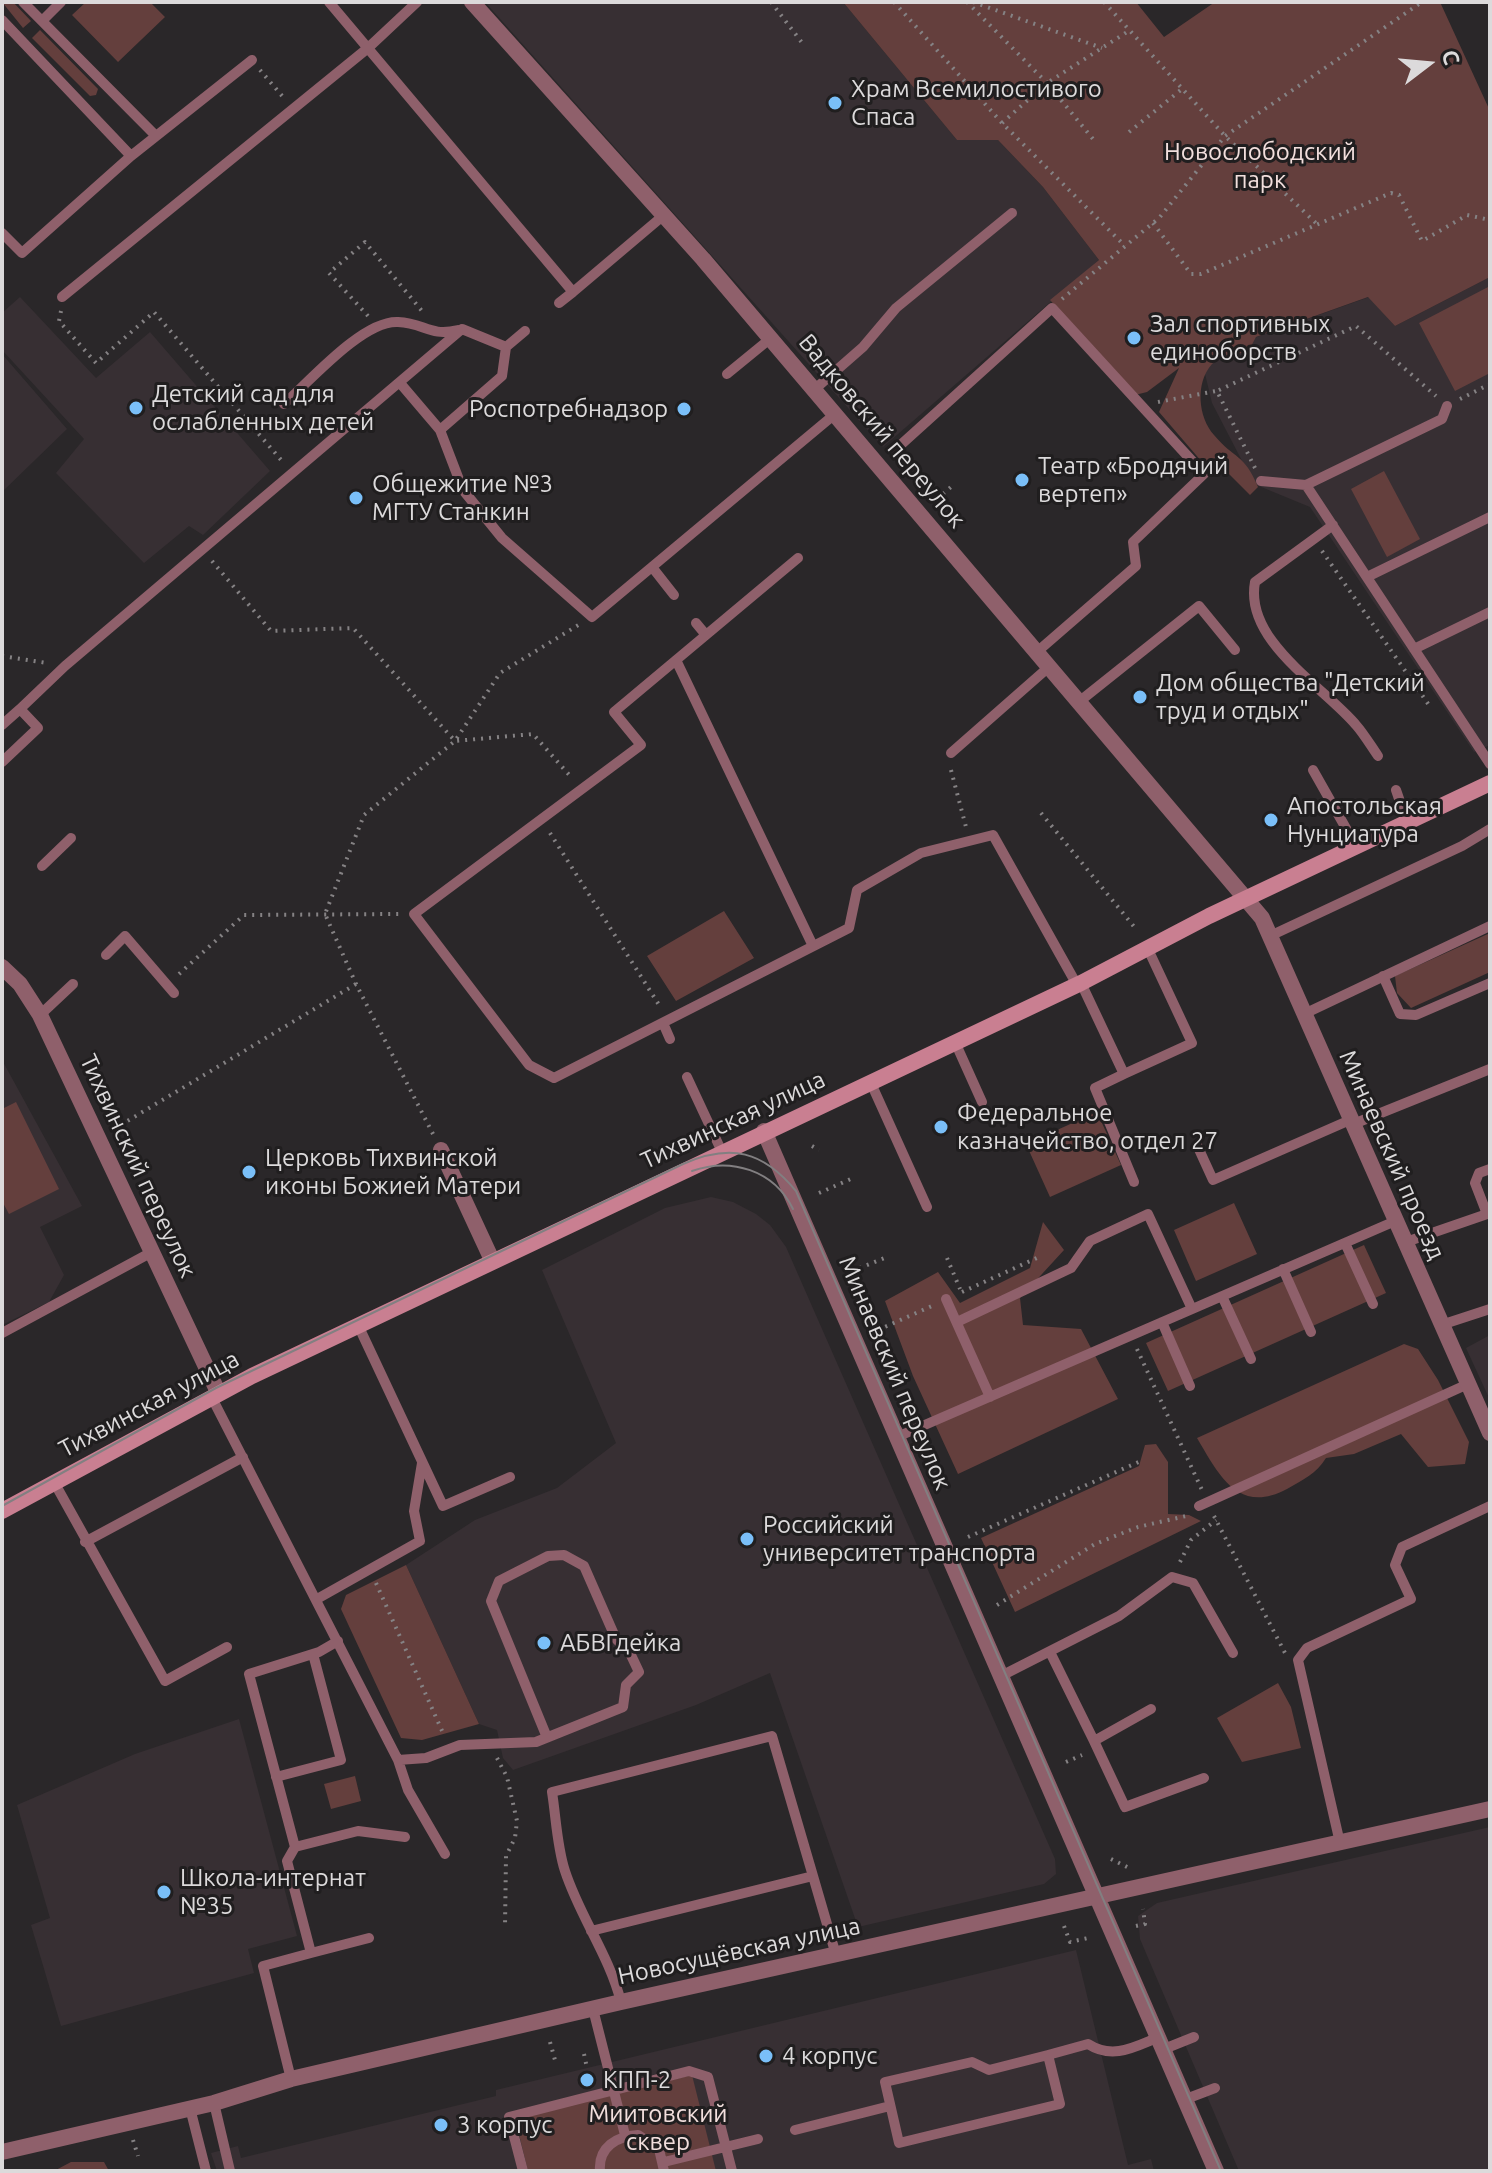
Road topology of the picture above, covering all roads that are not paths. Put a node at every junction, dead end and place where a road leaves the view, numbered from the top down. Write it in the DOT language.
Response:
graph roads {
  1 [pos="23,2"];
  2 [pos="61,2"];
  3 [pos="329,2"];
  4 [pos="417,2"];
  5 [pos="472,2"];
  6 [pos="2,20"];
  7 [pos="42,21"];
  8 [pos="368,48"];
  9 [pos="252,60"];
  10 [pos="156,136"];
  11 [pos="131,156"];
  12 [pos="1012,213"];
  13 [pos="664,215"];
  14 [pos="2,233"];
  15 [pos="573,292"];
  16 [pos="62,297"];
  17 [pos="559,303"];
  18 [pos="462,329"];
  19 [pos="525,331"];
  20 [pos="771,338"];
  21 [pos="506,347"];
  22 [pos="727,374"];
  23 [pos="400,383"];
  24 [pos="815,389"];
  25 [pos="284,404"];
  26 [pos="1447,406"];
  27 [pos="835,414"];
  28 [pos="440,430"];
  29 [pos="895,450"];
  30 [pos="1261,481"];
  31 [pos="1306,485"];
  32 [pos="1490,517"];
  33 [pos="1333,525"];
  34 [pos="798,558"];
  35 [pos="652,567"];
  36 [pos="1367,577"];
  37 [pos="674,595"];
  38 [pos="1490,612"];
  39 [pos="696,623"];
  40 [pos="706,635"];
  41 [pos="1414,649"];
  42 [pos="1235,650"];
  43 [pos="1038,651"];
  44 [pos="676,660"];
  45 [pos="1050,666"];
  46 [pos="1080,701"];
  47 [pos="20,709"];
  48 [pos="2,725"];
  49 [pos="951,753"];
  50 [pos="1378,756"];
  51 [pos="2,762"];
  52 [pos="1490,764"];
  53 [pos="1313,770"];
  54 [pos="1490,783"];
  55 [pos="1396,790"];
  56 [pos="1407,822"];
  57 [pos="1490,829"];
  58 [pos="71,838"];
  59 [pos="1356,846"];
  60 [pos="42,866"];
  61 [pos="1247,898"];
  62 [pos="1490,926"];
  63 [pos="1270,936"];
  64 [pos="813,946"];
  65 [pos="1147,947"];
  66 [pos="106,955"];
  67 [pos="2,967"];
  68 [pos="1383,976"];
  69 [pos="1490,983"];
  70 [pos="73,984"];
  71 [pos="1079,984"];
  72 [pos="170,989"];
  73 [pos="1304,1014"];
  74 [pos="40,1015"];
  75 [pos="666,1022"];
  76 [pos="670,1039"];
  77 [pos="955,1042"];
  78 [pos="1490,1069"];
  79 [pos="1124,1074"];
  80 [pos="687,1077"];
  81 [pos="870,1081"];
  82 [pos="982,1102"];
  83 [pos="1350,1123"];
  84 [pos="764,1131"];
  85 [pos="1197,1145"];
  86 [pos="440,1148"];
  87 [pos="722,1152"];
  88 [pos="1490,1169"];
  89 [pos="1134,1182"];
  90 [pos="927,1207"];
  91 [pos="1489,1214"];
  92 [pos="1393,1222"];
  93 [pos="1345,1243"];
  94 [pos="1403,1243"];
  95 [pos="152,1252"];
  96 [pos="492,1260"];
  97 [pos="1283,1269"];
  98 [pos="1222,1296"];
  99 [pos="946,1299"];
  100 [pos="1373,1304"];
  101 [pos="1192,1309"];
  102 [pos="1490,1309"];
  103 [pos="957,1322"];
  104 [pos="1162,1322"];
  105 [pos="358,1325"];
  106 [pos="1441,1325"];
  107 [pos="1311,1332"];
  108 [pos="2,1333"];
  109 [pos="1251,1359"];
  110 [pos="1468,1384"];
  111 [pos="1190,1386"];
  112 [pos="214,1394"];
  113 [pos="990,1397"];
  114 [pos="1483,1399"];
  115 [pos="1490,1433"];
  116 [pos="897,1437"];
  117 [pos="243,1457"];
  118 [pos="422,1463"];
  119 [pos="510,1477"];
  120 [pos="54,1482"];
  121 [pos="1490,1506"];
  122 [pos="1198,1510"];
  123 [pos="2,1511"];
  124 [pos="85,1542"];
  125 [pos="317,1599"];
  126 [pos="338,1641"];
  127 [pos="227,1647"];
  128 [pos="1050,1652"];
  129 [pos="1233,1653"];
  130 [pos="313,1654"];
  131 [pos="1001,1676"];
  132 [pos="1151,1709"];
  133 [pos="546,1735"];
  134 [pos="1094,1741"];
  135 [pos="398,1760"];
  136 [pos="276,1777"];
  137 [pos="1204,1778"];
  138 [pos="1490,1809"];
  139 [pos="405,1837"];
  140 [pos="1340,1843"];
  141 [pos="295,1847"];
  142 [pos="445,1854"];
  143 [pos="813,1876"];
  144 [pos="1097,1897"];
  145 [pos="591,1931"];
  146 [pos="369,1938"];
  147 [pos="311,1953"];
  148 [pos="836,1955"];
  149 [pos="621,2002"];
  150 [pos="593,2009"];
  151 [pos="1194,2037"];
  152 [pos="1161,2043"];
  153 [pos="1048,2055"];
  154 [pos="291,2079"];
  155 [pos="1215,2088"];
  156 [pos="614,2090"];
  157 [pos="1186,2099"];
  158 [pos="214,2103"];
  159 [pos="890,2106"];
  160 [pos="190,2108"];
  161 [pos="795,2130"];
  162 [pos="625,2135"];
  163 [pos="758,2139"];
  164 [pos="726,2147"];
  165 [pos="2,2152"];
  166 [pos="664,2166"];
  167 [pos="206,2171"];
  168 [pos="230,2171"];
  169 [pos="523,2171"];
  170 [pos="600,2171"];
  171 [pos="732,2171"];
  172 [pos="1216,2171"];
  1 -- 7 [label="lane"];
  2 -- 7 [label="lane"];
  3 -- 8 [label="lane"];
  4 -- 8 [label="lane"];
  5 -- 13 [label="street, Вадковский переулок"];
  6 -- 11 [label="lane"];
  7 -- 10 [label="lane"];
  8 -- 15 [label="lane"];
  8 -- 16 [label="lane"];
  9 -- 10 [label="lane"];
  10 -- 11 [label="lane"];
  11 -- 14 [label="lane"];
  12 -- 24 [label="lane"];
  13 -- 15 [label="lane"];
  13 -- 20 [label="street, Вадковский переулок"];
  15 -- 17 [label="lane"];
  18 -- 21 [label="lane"];
  18 -- 23 [label="lane"];
  18 -- 25 [label="lane"];
  19 -- 21 [label="lane"];
  20 -- 22 [label="lane"];
  20 -- 24 [label="street, Вадковский переулок"];
  21 -- 28 [label="lane"];
  23 -- 28 [label="lane"];
  23 -- 47 [label="lane"];
  24 -- 27 [label="street, Вадковский переулок"];
  26 -- 31 [label="lane"];
  27 -- 35 [label="lane"];
  27 -- 43 [label="street, Вадковский переулок"];
  28 -- 35 [label="lane"];
  29 -- 43 [label="lane"];
  30 -- 31 [label="lane"];
  31 -- 33 [label="lane"];
  32 -- 36 [label="lane"];
  33 -- 36 [label="lane"];
  33 -- 50 [label="lane"];
  34 -- 40 [label="lane"];
  35 -- 37 [label="lane"];
  36 -- 41 [label="lane"];
  38 -- 41 [label="lane"];
  39 -- 40 [label="lane"];
  40 -- 44 [label="lane"];
  41 -- 52 [label="lane"];
  42 -- 46 [label="lane"];
  43 -- 45 [label="street, Вадковский переулок"];
  44 -- 64 [label="lane"];
  44 -- 75 [label="lane"];
  45 -- 46 [label="street, Вадковский переулок"];
  45 -- 49 [label="lane"];
  46 -- 61 [label="street, Вадковский переулок"];
  47 -- 48 [label="lane"];
  47 -- 51 [label="lane"];
  53 -- 59 [label="lane"];
  54 -- 56 [label="street, Тихвинская улица"];
  55 -- 56 [label="lane"];
  56 -- 59 [label="street, Тихвинская улица"];
  57 -- 63 [label="lane"];
  58 -- 60 [label="lane"];
  59 -- 61 [label="street, Тихвинская улица"];
  61 -- 63 [label="street, Минаевский проезд"];
  61 -- 65 [label="street, Тихвинская улица"];
  62 -- 68 [label="lane"];
  63 -- 73 [label="street, Минаевский проезд"];
  64 -- 71 [label="lane"];
  64 -- 75 [label="lane"];
  65 -- 71 [label="street, Тихвинская улица"];
  65 -- 79 [label="lane"];
  66 -- 72 [label="lane"];
  67 -- 74 [label="street, Тихвинский переулок"];
  68 -- 69 [label="lane"];
  68 -- 73 [label="lane"];
  70 -- 74 [label="lane"];
  71 -- 77 [label="street, Тихвинская улица"];
  71 -- 79 [label="lane"];
  73 -- 83 [label="street, Минаевский проезд"];
  74 -- 95 [label="street, Тихвинский переулок"];
  75 -- 76 [label="lane"];
  77 -- 81 [label="street, Тихвинская улица"];
  77 -- 82 [label="lane"];
  78 -- 83 [label="lane"];
  79 -- 89 [label="lane"];
  80 -- 87 [label="lane"];
  81 -- 84 [label="street, Тихвинская улица"];
  81 -- 90 [label="lane"];
  83 -- 85 [label="lane"];
  83 -- 92 [label="street, Минаевский проезд"];
  84 -- 87 [label="street, Тихвинская улица"];
  84 -- 116 [label="street, Минаевский переулок"];
  86 -- 96 [label="street"];
  87 -- 96 [label="street, Тихвинская улица"];
  88 -- 91 [label="lane"];
  91 -- 94 [label="lane"];
  92 -- 93 [label="lane"];
  92 -- 94 [label="street, Минаевский проезд"];
  93 -- 97 [label="lane"];
  93 -- 100 [label="lane"];
  94 -- 106 [label="street, Минаевский проезд"];
  95 -- 108 [label="lane"];
  95 -- 112 [label="street, Тихвинский переулок"];
  96 -- 105 [label="street, Тихвинская улица"];
  97 -- 98 [label="lane"];
  97 -- 107 [label="lane"];
  98 -- 101 [label="lane"];
  98 -- 109 [label="lane"];
  99 -- 103 [label="lane"];
  101 -- 103 [label="lane"];
  101 -- 104 [label="lane"];
  102 -- 106 [label="lane"];
  103 -- 113 [label="lane"];
  104 -- 111 [label="lane"];
  104 -- 113 [label="lane"];
  105 -- 112 [label="street, Тихвинская улица"];
  105 -- 118 [label="lane"];
  106 -- 110 [label="street, Минаевский проезд"];
  110 -- 114 [label="street, Минаевский проезд"];
  110 -- 122 [label="lane"];
  112 -- 117 [label="lane"];
  112 -- 120 [label="street, Тихвинская улица"];
  113 -- 116 [label="lane"];
  114 -- 115 [label="street, Минаевский проезд"];
  116 -- 131 [label="street, Минаевский переулок"];
  117 -- 124 [label="lane"];
  117 -- 125 [label="lane"];
  118 -- 119 [label="lane"];
  118 -- 125 [label="lane"];
  120 -- 123 [label="street, Тихвинская улица"];
  120 -- 124 [label="lane"];
  121 -- 140 [label="lane"];
  124 -- 127 [label="lane"];
  125 -- 126 [label="lane"];
  126 -- 130 [label="lane"];
  126 -- 135 [label="lane"];
  128 -- 129 [label="lane"];
  128 -- 131 [label="lane"];
  128 -- 134 [label="lane"];
  130 -- 136 [label="lane"];
  130 -- 136 [label="lane"];
  131 -- 144 [label="street, Минаевский переулок"];
  132 -- 134 [label="lane"];
  133 -- 133 [label="lane"];
  133 -- 135 [label="lane"];
  134 -- 137 [label="lane"];
  135 -- 142 [label="lane"];
  136 -- 141 [label="lane"];
  138 -- 140 [label="street, Новосущёвская улица"];
  139 -- 141 [label="lane"];
  140 -- 144 [label="street, Новосущёвская улица"];
  141 -- 147 [label="lane"];
  143 -- 145 [label="lane"];
  143 -- 145 [label="lane"];
  143 -- 148 [label="lane"];
  144 -- 148 [label="street, Новосущёвская улица"];
  144 -- 152 [label="street, Минаевский переулок"];
  145 -- 149 [label="lane"];
  146 -- 147 [label="lane"];
  147 -- 154 [label="lane"];
  148 -- 149 [label="street, Новосущёвская улица"];
  149 -- 150 [label="street, Новосущёвская улица"];
  150 -- 154 [label="street, Новосущёвская улица"];
  150 -- 156 [label="lane"];
  151 -- 152 [label="lane"];
  152 -- 153 [label="lane"];
  152 -- 157 [label="street, Минаевский переулок"];
  153 -- 159 [label="lane"];
  153 -- 159 [label="lane"];
  154 -- 158 [label="street, Новосущёвская улица"];
  155 -- 157 [label="lane"];
  156 -- 162 [label="lane"];
  156 -- 164 [label="lane"];
  156 -- 169 [label="lane"];
  157 -- 172 [label="street, Минаевский переулок"];
  158 -- 160 [label="street, Новосущёвская улица"];
  158 -- 168 [label="lane"];
  159 -- 161 [label="lane"];
  160 -- 165 [label="street, Новосущёвская улица"];
  160 -- 167 [label="lane"];
  162 -- 166 [label="lane"];
  162 -- 170 [label="lane"];
  163 -- 164 [label="lane"];
  164 -- 166 [label="lane"];
  164 -- 171 [label="lane"];
}
